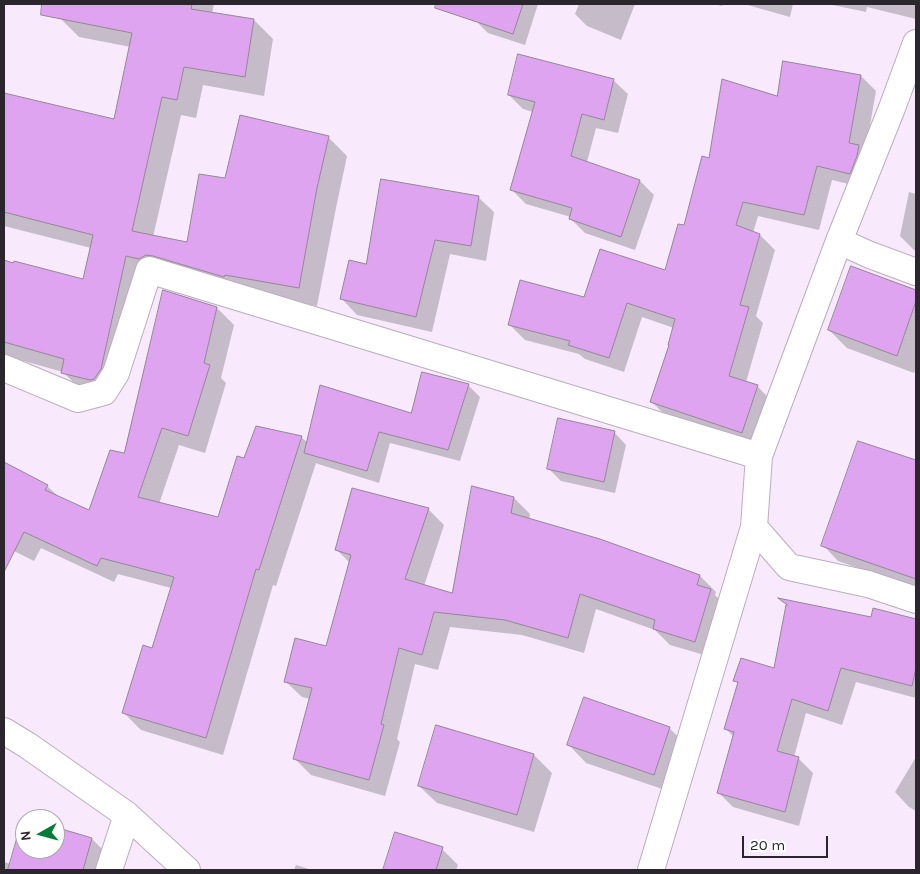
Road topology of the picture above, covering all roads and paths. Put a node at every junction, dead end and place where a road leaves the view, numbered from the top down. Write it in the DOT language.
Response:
graph roads {
  1 [pos="916,43"];
  2 [pos="839,240"];
  3 [pos="916,272"];
  4 [pos="4,368"];
  5 [pos="759,456"];
  6 [pos="754,526"];
  7 [pos="916,600"];
  8 [pos="4,731"];
  9 [pos="127,814"];
  10 [pos="109,870"];
  11 [pos="187,870"];
  12 [pos="651,870"];
  1 -- 2 [label="street"];
  2 -- 3 [label="street"];
  2 -- 5 [label="street"];
  4 -- 5 [label="street"];
  5 -- 6 [label="street"];
  6 -- 7 [label="street"];
  6 -- 12 [label="street"];
  8 -- 9 [label="street"];
  9 -- 10 [label="street"];
  9 -- 11 [label="street"];
}
